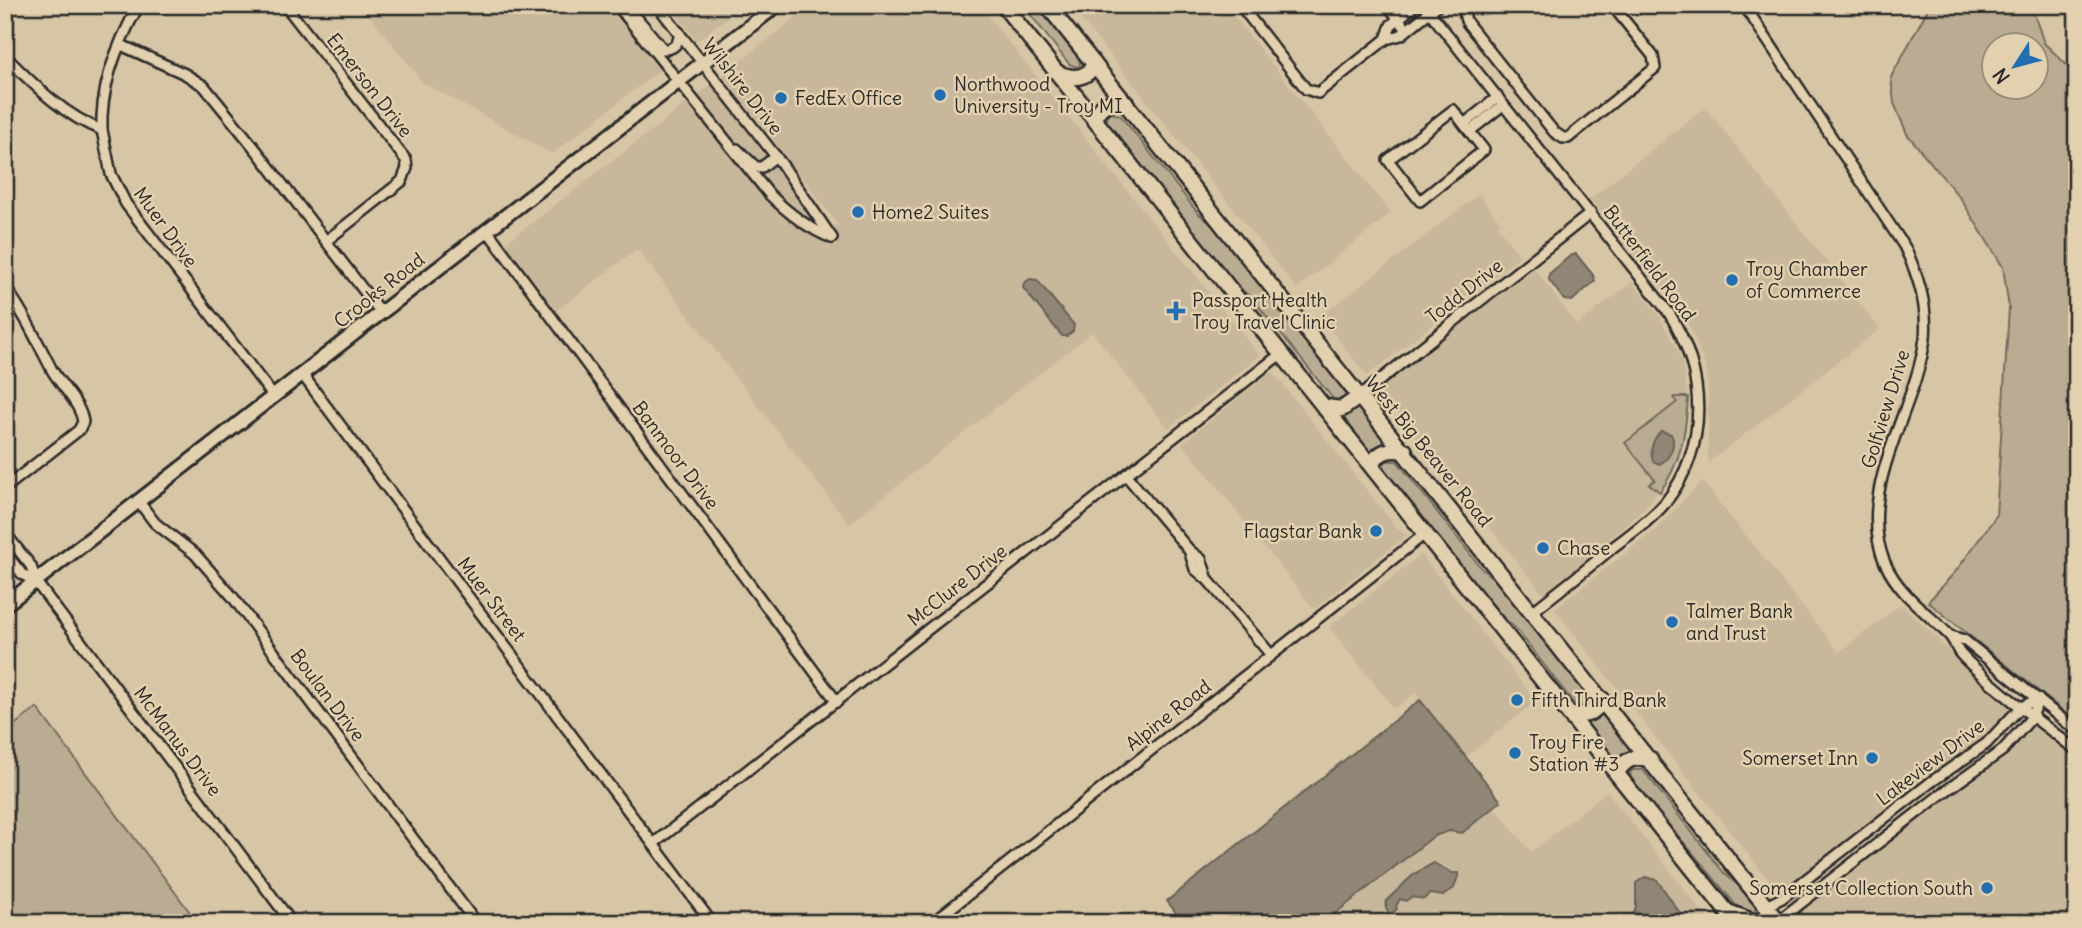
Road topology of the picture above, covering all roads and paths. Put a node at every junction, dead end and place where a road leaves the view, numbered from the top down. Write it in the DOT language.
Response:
graph roads {
  1 [pos="139,5"];
  2 [pos="285,5"];
  3 [pos="617,5"];
  4 [pos="626,5"];
  5 [pos="657,5"];
  6 [pos="778,5"];
  7 [pos="1003,5"];
  8 [pos="1047,5"];
  9 [pos="1240,5"];
  10 [pos="1388,5"];
  11 [pos="1415,5"];
  12 [pos="1438,5"];
  13 [pos="1462,5"];
  14 [pos="1612,5"];
  15 [pos="1744,5"];
  16 [pos="1427,9"];
  17 [pos="1398,19"];
  18 [pos="1406,30"];
  19 [pos="678,32"];
  20 [pos="1385,39"];
  21 [pos="121,45"];
  22 [pos="5,57"];
  23 [pos="703,63"];
  24 [pos="1094,64"];
  25 [pos="1058,73"];
  26 [pos="679,81"];
  27 [pos="1501,101"];
  28 [pos="1126,103"];
  29 [pos="1094,118"];
  30 [pos="1467,128"];
  31 [pos="103,130"];
  32 [pos="730,145"];
  33 [pos="776,156"];
  34 [pos="810,204"];
  35 [pos="1591,213"];
  36 [pos="793,217"];
  37 [pos="487,230"];
  38 [pos="326,241"];
  39 [pos="5,287"];
  40 [pos="381,313"];
  41 [pos="1282,353"];
  42 [pos="302,374"];
  43 [pos="1360,396"];
  44 [pos="274,397"];
  45 [pos="1326,407"];
  46 [pos="1405,451"];
  47 [pos="1371,464"];
  48 [pos="1126,475"];
  49 [pos="5,488"];
  50 [pos="139,502"];
  51 [pos="5,533"];
  52 [pos="1426,533"];
  53 [pos="5,553"];
  54 [pos="36,582"];
  55 [pos="5,605"];
  56 [pos="1532,612"];
  57 [pos="1951,636"];
  58 [pos="1271,655"];
  59 [pos="1602,699"];
  60 [pos="2038,699"];
  61 [pos="837,702"];
  62 [pos="2021,707"];
  63 [pos="1571,715"];
  64 [pos="2033,716"];
  65 [pos="2077,731"];
  66 [pos="2077,751"];
  67 [pos="1650,759"];
  68 [pos="1617,773"];
  69 [pos="653,844"];
  70 [pos="1766,906"];
  71 [pos="1731,917"];
  72 [pos="1778,922"];
  73 [pos="292,923"];
  74 [pos="475,923"];
  75 [pos="712,923"];
  76 [pos="932,923"];
  1 -- 21 [label="street, Muer Drive"];
  2 -- 38 [label="street, Emerson Drive"];
  3 -- 26 [label="street, Wilshire Drive"];
  4 -- 19 [label="street"];
  5 -- 19 [label="street, Wilshire Drive"];
  6 -- 23 [label="main road, Crooks Road"];
  7 -- 25 [label="main road"];
  8 -- 24 [label="main road, West Big Beaver Road"];
  9 -- 20 [label="street"];
  10 -- 17 [label="street"];
  11 -- 17 [label="street"];
  12 -- 16 [label="street"];
  13 -- 14 [label="street"];
  15 -- 57 [label="street, Golfview Drive"];
  16 -- 18 [label="street"];
  16 -- 27 [label="street, Butterfield Road"];
  17 -- 18 [label="street"];
  17 -- 20 [label="street"];
  18 -- 20 [label="street"];
  19 -- 23 [label="street, Wilshire Drive"];
  21 -- 31 [label="street, Muer Drive"];
  21 -- 38 [label="street"];
  22 -- 31 [label="street"];
  23 -- 26 [label="main road, Crooks Road"];
  23 -- 33 [label="street, Wilshire Drive"];
  24 -- 25 [label="main road"];
  24 -- 28 [label="main road, West Big Beaver Road"];
  25 -- 29 [label="main road"];
  26 -- 32 [label="street, Wilshire Drive"];
  26 -- 37 [label="main road, Crooks Road"];
  27 -- 30 [label="street"];
  27 -- 35 [label="street, Butterfield Road"];
  28 -- 29 [label="main road"];
  28 -- 43 [label="main road, West Big Beaver Road"];
  29 -- 41 [label="main road"];
  30 -- 30 [label="street"];
  31 -- 44 [label="street, Muer Drive"];
  32 -- 33 [label="street, Wilshire Drive"];
  32 -- 36 [label="street, Wilshire Drive"];
  33 -- 34 [label="street, Wilshire Drive"];
  34 -- 36 [label="street"];
  34 -- 36 [label="street, Wilshire Drive"];
  35 -- 43 [label="street, Todd Drive"];
  35 -- 56 [label="street, Butterfield Road"];
  37 -- 40 [label="main road, Crooks Road"];
  37 -- 61 [label="street, Banmoor Drive"];
  38 -- 40 [label="street"];
  39 -- 49 [label="street"];
  40 -- 42 [label="main road, Crooks Road"];
  41 -- 45 [label="main road"];
  41 -- 48 [label="street, McClure Drive"];
  42 -- 44 [label="main road, Crooks Road"];
  42 -- 69 [label="street, Muer Street"];
  43 -- 45 [label="main road"];
  43 -- 46 [label="main road, West Big Beaver Road"];
  44 -- 50 [label="main road, Crooks Road"];
  45 -- 47 [label="main road"];
  46 -- 47 [label="main road"];
  46 -- 56 [label="main road, West Big Beaver Road"];
  47 -- 52 [label="main road"];
  48 -- 58 [label="street"];
  48 -- 61 [label="street, McClure Drive"];
  50 -- 54 [label="main road, Crooks Road"];
  50 -- 74 [label="street, Boulan Drive"];
  51 -- 54 [label="street"];
  52 -- 58 [label="street, Alpine Road"];
  52 -- 63 [label="main road"];
  53 -- 54 [label="street"];
  54 -- 55 [label="main road, Crooks Road"];
  54 -- 73 [label="street, McManus Drive"];
  56 -- 59 [label="main road, West Big Beaver Road"];
  57 -- 60 [label="street, Golfview Drive"];
  57 -- 62 [label="street, Golfview Drive"];
  58 -- 76 [label="street, Alpine Road"];
  59 -- 63 [label="main road"];
  59 -- 67 [label="main road, West Big Beaver Road"];
  60 -- 62 [label="street, Lakeview Drive"];
  60 -- 64 [label="street, Lakeview Drive"];
  60 -- 65 [label="street, Golfview Drive"];
  61 -- 69 [label="street, McClure Drive"];
  62 -- 64 [label="street, Golfview Drive"];
  62 -- 70 [label="street, Lakeview Drive"];
  63 -- 68 [label="main road"];
  64 -- 66 [label="street, Golfview Drive"];
  64 -- 72 [label="street, Lakeview Drive"];
  67 -- 68 [label="main road"];
  67 -- 70 [label="main road, West Big Beaver Road"];
  68 -- 71 [label="main road"];
  69 -- 75 [label="street"];
  70 -- 72 [label="main road, West Big Beaver Road"];
  71 -- 72 [label="main road"];
}
